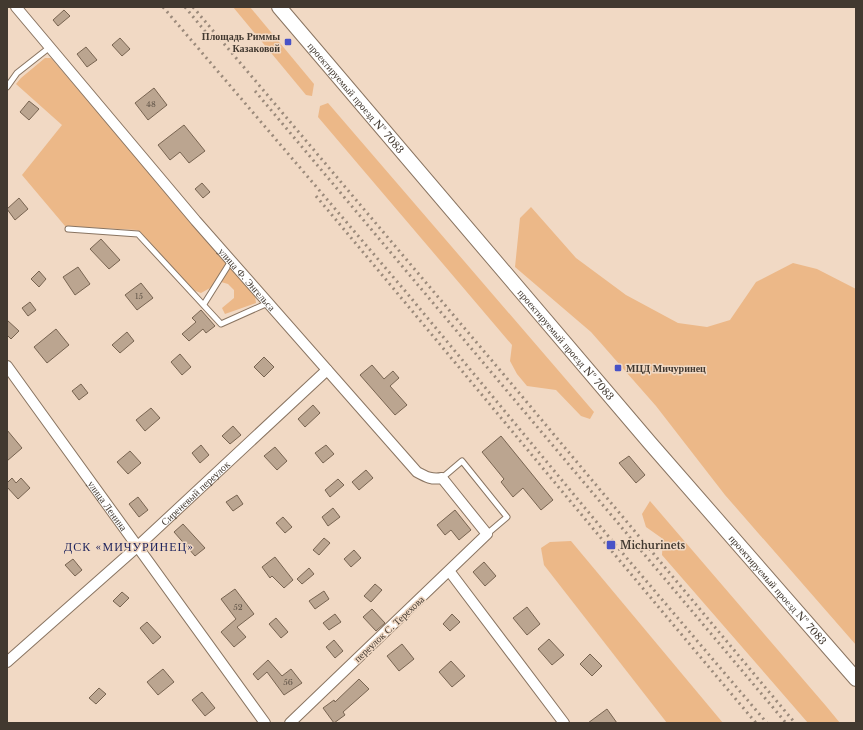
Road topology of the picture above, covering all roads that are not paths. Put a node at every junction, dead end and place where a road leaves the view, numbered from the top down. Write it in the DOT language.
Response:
graph roads {
  1 [pos="16,7"];
  2 [pos="278,7"];
  3 [pos="50,47"];
  4 [pos="7,87"];
  5 [pos="68,229"];
  6 [pos="231,261"];
  7 [pos="268,303"];
  8 [pos="204,304"];
  9 [pos="7,366"];
  10 [pos="327,370"];
  11 [pos="442,478"];
  12 [pos="487,534"];
  13 [pos="137,548"];
  14 [pos="450,572"];
  15 [pos="7,662"];
  16 [pos="856,679"];
  17 [pos="265,723"];
  18 [pos="290,723"];
  19 [pos="564,723"];
  1 -- 3 [label="street, улица Ф. Энгельса"];
  2 -- 16 [label="main road, проектируемый проезд № 7083"];
  3 -- 4 [label="lane"];
  3 -- 6 [label="street, улица Ф. Энгельса"];
  5 -- 8 [label="lane"];
  6 -- 7 [label="street, улица Ф. Энгельса"];
  6 -- 8 [label="lane"];
  7 -- 8 [label="lane"];
  7 -- 10 [label="street, улица Ф. Энгельса"];
  9 -- 13 [label="street, улица Ленина"];
  10 -- 11 [label="street, улица Ф. Энгельса"];
  10 -- 13 [label="street, Сиреневый переулок"];
  11 -- 12 [label="street"];
  11 -- 12 [label="lane"];
  12 -- 14 [label="street, переулок С. Терехова"];
  13 -- 15 [label="street, Сиреневый переулок"];
  13 -- 17 [label="street, улица Ленина"];
  14 -- 18 [label="street, переулок С. Терехова"];
  14 -- 19 [label="street"];
}
